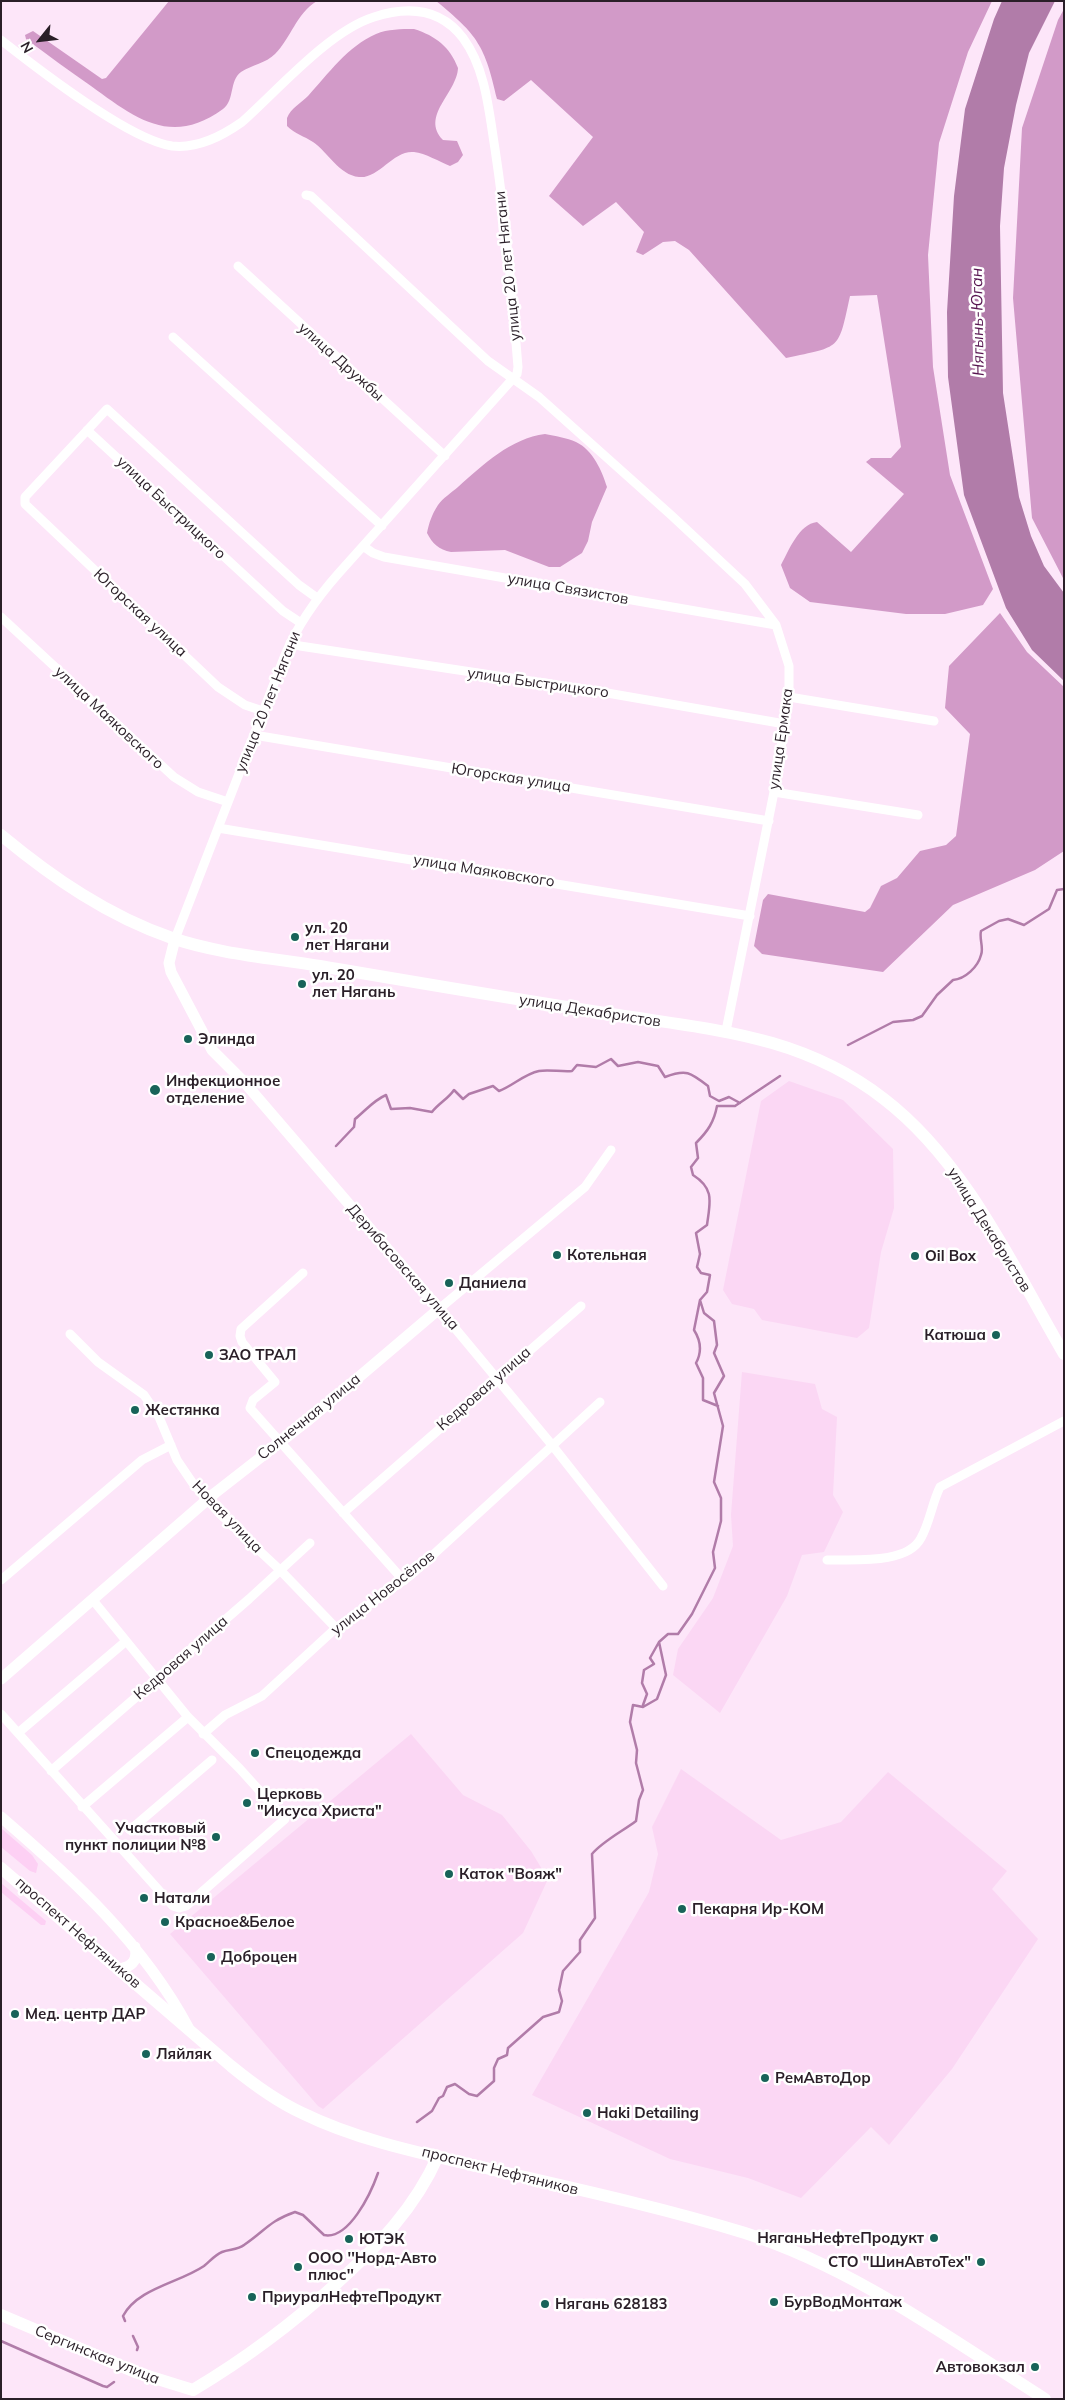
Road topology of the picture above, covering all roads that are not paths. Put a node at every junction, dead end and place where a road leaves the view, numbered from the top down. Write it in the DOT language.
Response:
graph roads {
  1 [pos="1,40"];
  2 [pos="306,195"];
  3 [pos="238,266"];
  4 [pos="173,337"];
  5 [pos="514,380"];
  6 [pos="87,430"];
  7 [pos="445,456"];
  8 [pos="382,526"];
  9 [pos="363,546"];
  10 [pos="317,598"];
  11 [pos="1,617"];
  12 [pos="301,622"];
  13 [pos="776,625"];
  14 [pos="290,643"];
  15 [pos="789,698"];
  16 [pos="263,711"];
  17 [pos="934,721"];
  18 [pos="785,724"];
  19 [pos="254,735"];
  20 [pos="774,792"];
  21 [pos="228,802"];
  22 [pos="918,815"];
  23 [pos="768,821"];
  24 [pos="218,828"];
  25 [pos="1,835"];
  26 [pos="750,916"];
  27 [pos="175,939"];
  28 [pos="726,1031"];
  29 [pos="611,1150"];
  30 [pos="304,1273"];
  31 [pos="581,1306"];
  32 [pos="439,1309"];
  33 [pos="70,1334"];
  34 [pos="1064,1354"];
  35 [pos="497,1378"];
  36 [pos="600,1402"];
  37 [pos="1064,1421"];
  38 [pos="279,1442"];
  39 [pos="171,1445"];
  40 [pos="552,1445"];
  41 [pos="207,1500"];
  42 [pos="343,1513"];
  43 [pos="310,1543"];
  44 [pos="827,1560"];
  45 [pos="280,1570"];
  46 [pos="1,1580"];
  47 [pos="404,1581"];
  48 [pos="663,1586"];
  49 [pos="92,1599"];
  50 [pos="336,1628"];
  51 [pos="125,1642"];
  52 [pos="1,1678"];
  53 [pos="156,1679"];
  54 [pos="1,1714"];
  55 [pos="188,1717"];
  56 [pos="18,1733"];
  57 [pos="203,1734"];
  58 [pos="212,1760"];
  59 [pos="50,1771"];
  60 [pos="82,1807"];
  61 [pos="1,1817"];
  62 [pos="130,1830"];
  63 [pos="1,1868"];
  64 [pos="136,1947"];
  65 [pos="120,1969"];
  66 [pos="188,2028"];
  67 [pos="438,2156"];
  68 [pos="1,2315"];
  69 [pos="190,2394"];
  70 [pos="1044,2399"];
  1 -- 5 [label="street, улица 20 лет Нягани"];
  2 -- 5 [label="street, улица Ермака"];
  3 -- 7 [label="street, улица Дружбы"];
  4 -- 8 [label="street"];
  5 -- 7 [label="street, улица 20 лет Нягани"];
  5 -- 13 [label="street, улица Ермака"];
  6 -- 10 [label="street, улица Быстрицкого"];
  6 -- 12 [label="street, улица Быстрицкого"];
  6 -- 16 [label="street, Югорская улица"];
  7 -- 8 [label="street, улица 20 лет Нягани"];
  8 -- 9 [label="street, улица 20 лет Нягани"];
  9 -- 10 [label="street, улица 20 лет Нягани"];
  9 -- 13 [label="street, улица Связистов"];
  10 -- 12 [label="street, улица 20 лет Нягани"];
  11 -- 21 [label="street, улица Маяковского"];
  12 -- 14 [label="street, улица 20 лет Нягани"];
  13 -- 15 [label="street, улица Ермака"];
  14 -- 16 [label="street, улица 20 лет Нягани"];
  14 -- 18 [label="street, улица Быстрицкого"];
  15 -- 17 [label="street"];
  15 -- 18 [label="street, улица Ермака"];
  16 -- 19 [label="street, улица 20 лет Нягани"];
  18 -- 20 [label="street, улица Ермака"];
  19 -- 21 [label="street, улица 20 лет Нягани"];
  19 -- 23 [label="street, Югорская улица"];
  20 -- 22 [label="street"];
  20 -- 23 [label="street, улица Ермака"];
  21 -- 24 [label="street, улица 20 лет Нягани"];
  23 -- 26 [label="street, улица Ермака"];
  24 -- 26 [label="street, улица Маяковского"];
  24 -- 27 [label="street, улица 20 лет Нягани"];
  25 -- 27 [label="main road, улица Декабристов"];
  26 -- 28 [label="street, улица Ермака"];
  27 -- 28 [label="main road, улица Декабристов"];
  27 -- 32 [label="street, Дерибасовская улица"];
  28 -- 34 [label="main road, улица Декабристов"];
  29 -- 32 [label="street, Солнечная улица"];
  30 -- 38 [label="street"];
  31 -- 35 [label="street, Кедровая улица"];
  32 -- 35 [label="street, Дерибасовская улица"];
  32 -- 38 [label="street, Солнечная улица"];
  33 -- 39 [label="street, Новая улица"];
  35 -- 40 [label="street, Дерибасовская улица"];
  35 -- 42 [label="street, Кедровая улица"];
  36 -- 40 [label="street, улица Новосёлов"];
  37 -- 44 [label="street"];
  38 -- 41 [label="street, Солнечная улица"];
  38 -- 42 [label="street"];
  39 -- 41 [label="street, Новая улица"];
  39 -- 46 [label="street"];
  40 -- 47 [label="street, улица Новосёлов"];
  40 -- 48 [label="street, Дерибасовская улица"];
  41 -- 45 [label="street, Новая улица"];
  41 -- 49 [label="street, Солнечная улица"];
  42 -- 47 [label="street"];
  43 -- 45 [label="street, Кедровая улица"];
  45 -- 50 [label="street, Новая улица"];
  45 -- 53 [label="street, Кедровая улица"];
  47 -- 50 [label="street, улица Новосёлов"];
  49 -- 51 [label="street"];
  49 -- 52 [label="street, Солнечная улица"];
  50 -- 57 [label="street, улица Новосёлов"];
  51 -- 53 [label="street"];
  51 -- 56 [label="street"];
  53 -- 55 [label="street"];
  53 -- 59 [label="street, Кедровая улица"];
  54 -- 56 [label="street"];
  55 -- 57 [label="street"];
  55 -- 60 [label="street"];
  56 -- 59 [label="street"];
  57 -- 60 [label="street"];
  58 -- 62 [label="street"];
  59 -- 60 [label="street"];
  61 -- 64 [label="street"];
  63 -- 65 [label="main road, проспект Нефтяников"];
  64 -- 65 [label="street"];
  64 -- 66 [label="street"];
  65 -- 66 [label="main road, проспект Нефтяников"];
  66 -- 67 [label="main road, проспект Нефтяников"];
  67 -- 69 [label="main road"];
  67 -- 70 [label="main road, проспект Нефтяников"];
  68 -- 69 [label="main road, Сергинская улица"];
}
